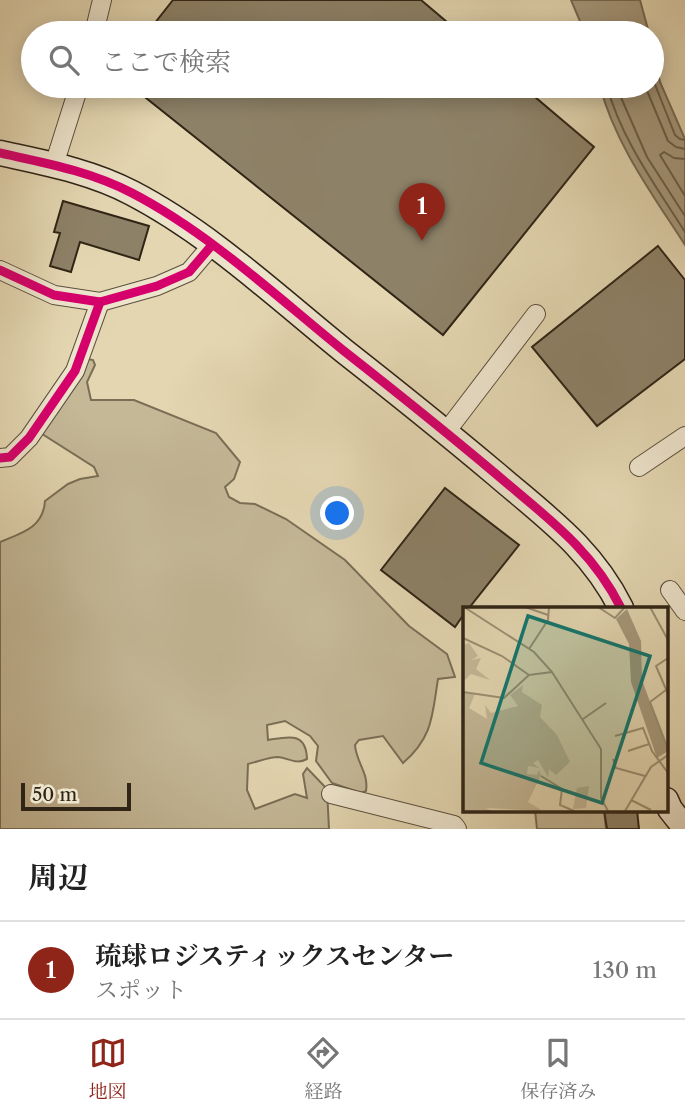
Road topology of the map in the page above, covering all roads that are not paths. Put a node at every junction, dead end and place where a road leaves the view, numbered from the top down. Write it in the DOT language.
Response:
graph roads {
  1 [pos="102,0"];
  2 [pos="97,21"];
  3 [pos="75,98"];
  4 [pos="0,153"];
  5 [pos="54,166"];
  6 [pos="212,245"];
  7 [pos="0,270"];
  8 [pos="100,302"];
  9 [pos="536,314"];
  10 [pos="446,432"];
  11 [pos="685,436"];
  12 [pos="0,458"];
  13 [pos="639,467"];
  14 [pos="670,590"];
  15 [pos="620,607"];
  16 [pos="685,611"];
  17 [pos="331,794"];
  18 [pos="668,804"];
  19 [pos="685,828"];
  20 [pos="457,829"];
  1 -- 2 [label="street"];
  3 -- 5 [label="street"];
  4 -- 5 [label="street"];
  5 -- 6 [label="street"];
  6 -- 8 [label="street"];
  6 -- 10 [label="street"];
  7 -- 8 [label="street"];
  8 -- 12 [label="street"];
  9 -- 10 [label="street"];
  10 -- 15 [label="street"];
  11 -- 13 [label="street"];
  14 -- 16 [label="street"];
  17 -- 20 [label="street"];
  18 -- 19 [label="street"];
}
